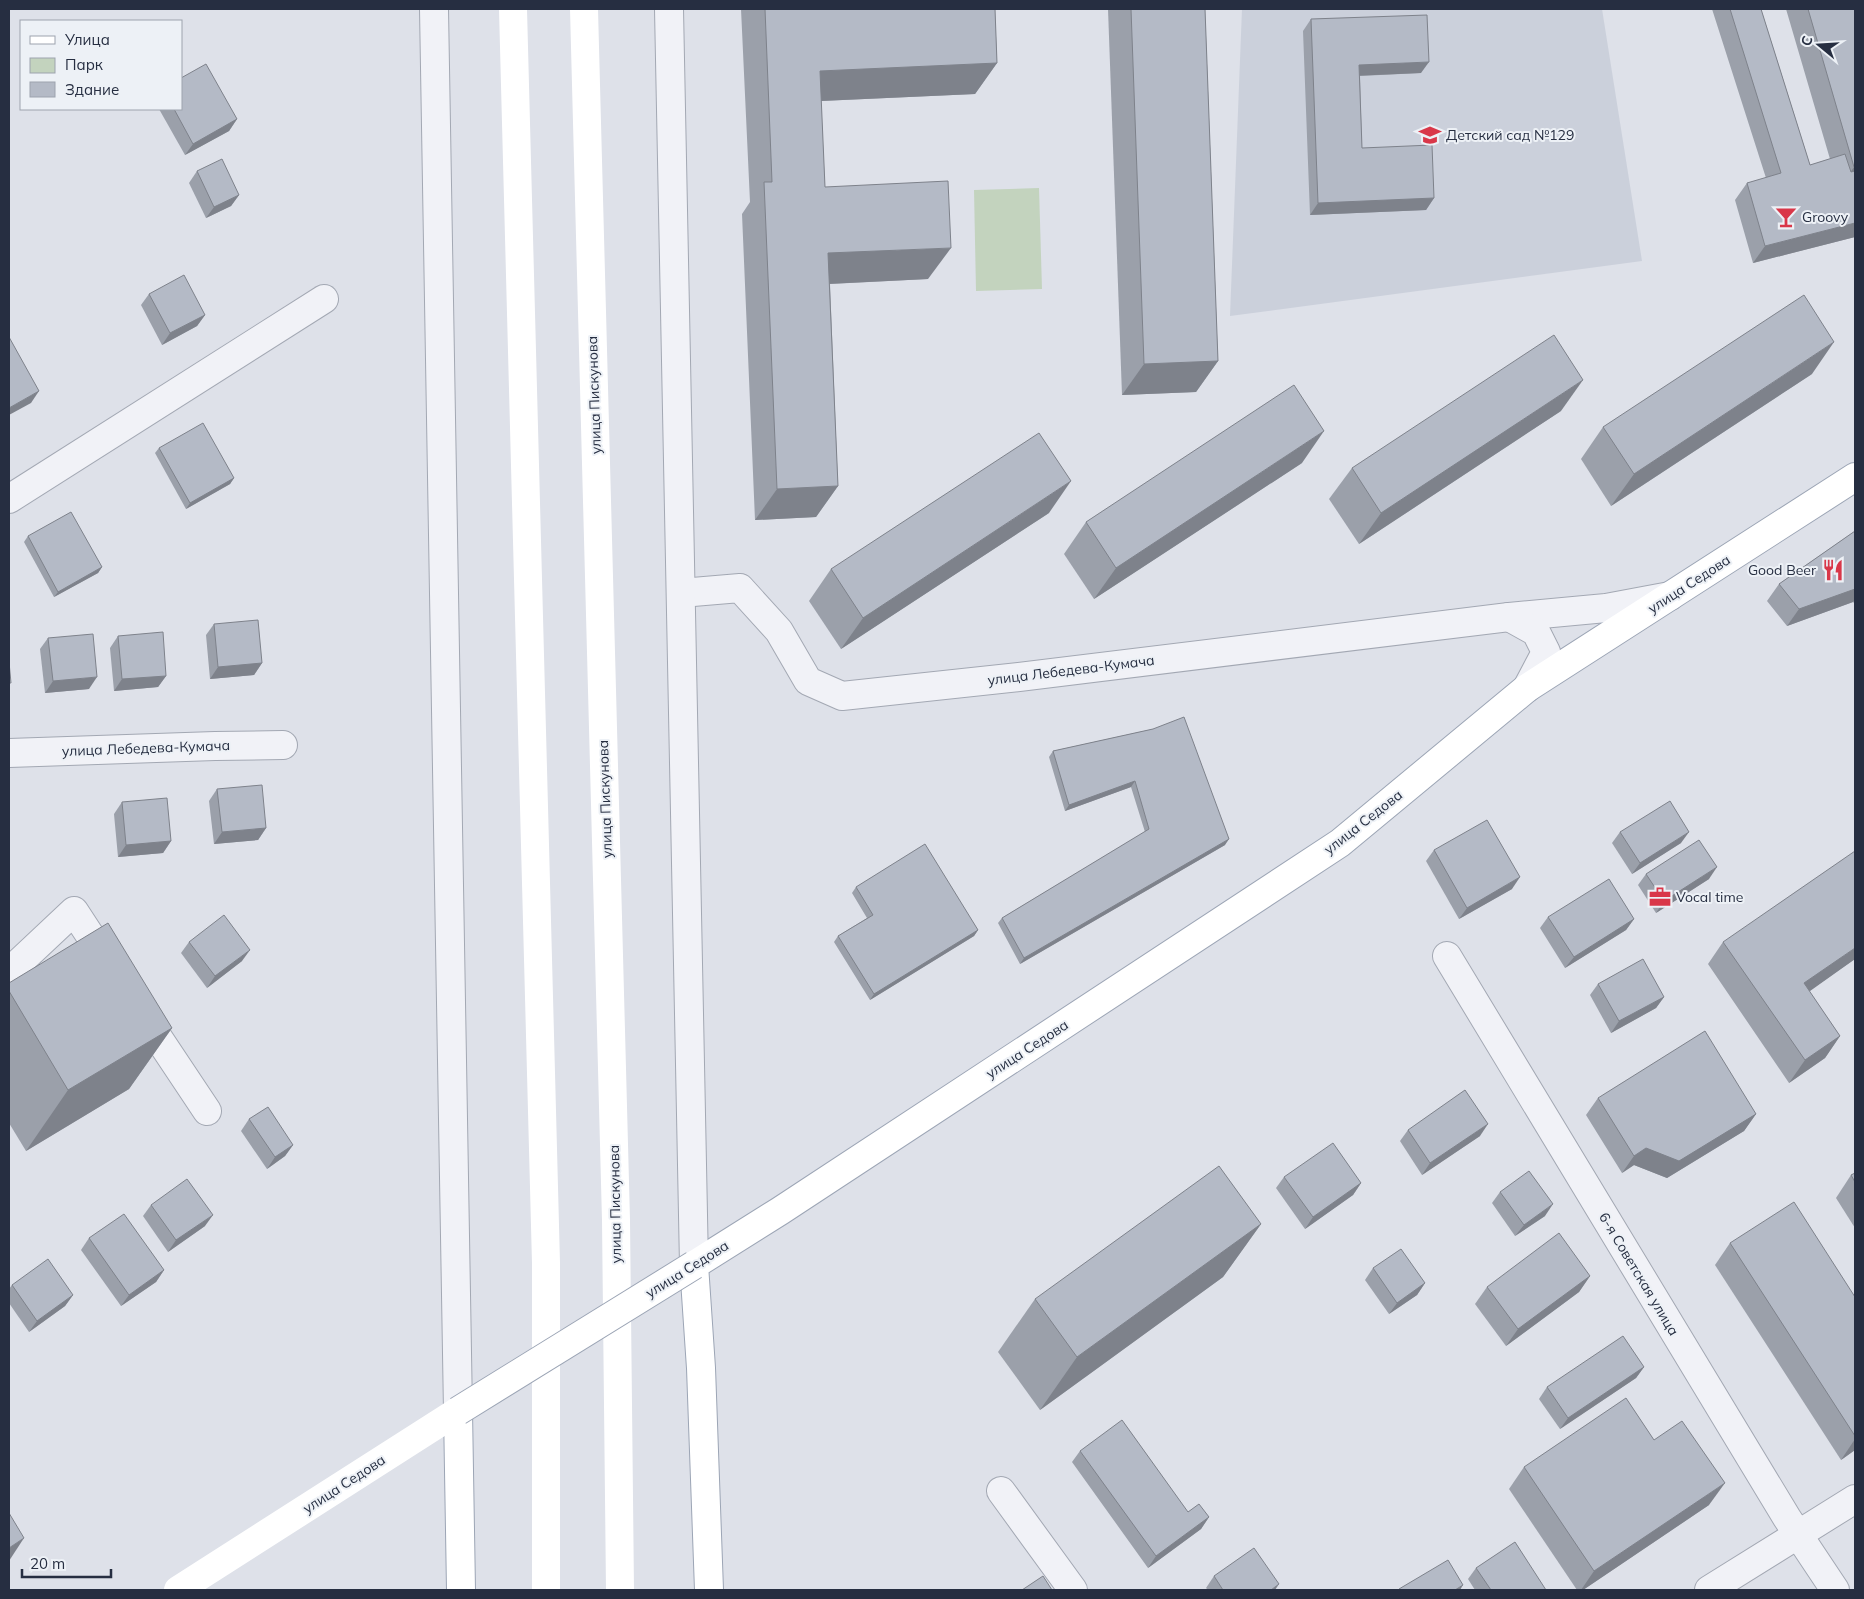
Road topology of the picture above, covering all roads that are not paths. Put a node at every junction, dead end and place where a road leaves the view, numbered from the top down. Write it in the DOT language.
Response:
graph roads {
  1 [pos="434,9"];
  2 [pos="513,9"];
  3 [pos="584,9"];
  4 [pos="669,9"];
  5 [pos="324,299"];
  6 [pos="1855,477"];
  7 [pos="9,499"];
  8 [pos="682,593"];
  9 [pos="1670,596"];
  10 [pos="1509,617"];
  11 [pos="1527,688"];
  12 [pos="283,745"];
  13 [pos="9,753"];
  14 [pos="1447,956"];
  15 [pos="9,972"];
  16 [pos="207,1111"];
  17 [pos="694,1265"];
  18 [pos="458,1411"];
  19 [pos="1002,1491"];
  20 [pos="1855,1499"];
  21 [pos="1798,1535"];
  22 [pos="178,1590"];
  23 [pos="460,1590"];
  24 [pos="546,1590"];
  25 [pos="620,1590"];
  26 [pos="709,1590"];
  27 [pos="1074,1590"];
  28 [pos="1709,1590"];
  29 [pos="1835,1590"];
  1 -- 18 [label="street"];
  2 -- 24 [label="main road"];
  3 -- 25 [label="main road, улица Пискунова"];
  4 -- 8 [label="street"];
  5 -- 7 [label="street"];
  6 -- 9 [label="main road, улица Седова"];
  8 -- 10 [label="street, улица Лебедева-Кумача"];
  8 -- 17 [label="street"];
  9 -- 10 [label="street, улица Лебедева-Кумача"];
  9 -- 11 [label="main road, улица Седова"];
  10 -- 11 [label="street"];
  11 -- 17 [label="main road, улица Седова"];
  12 -- 13 [label="street, улица Лебедева-Кумача"];
  14 -- 21 [label="street, 6-я Советская улица"];
  15 -- 16 [label="street"];
  17 -- 18 [label="main road, улица Седова, bridge"];
  17 -- 26 [label="main road"];
  18 -- 22 [label="main road, улица Седова"];
  18 -- 23 [label="main road"];
  19 -- 27 [label="street"];
  20 -- 21 [label="street"];
  21 -- 28 [label="street"];
  21 -- 29 [label="street, 6-я Советская улица"];
}
